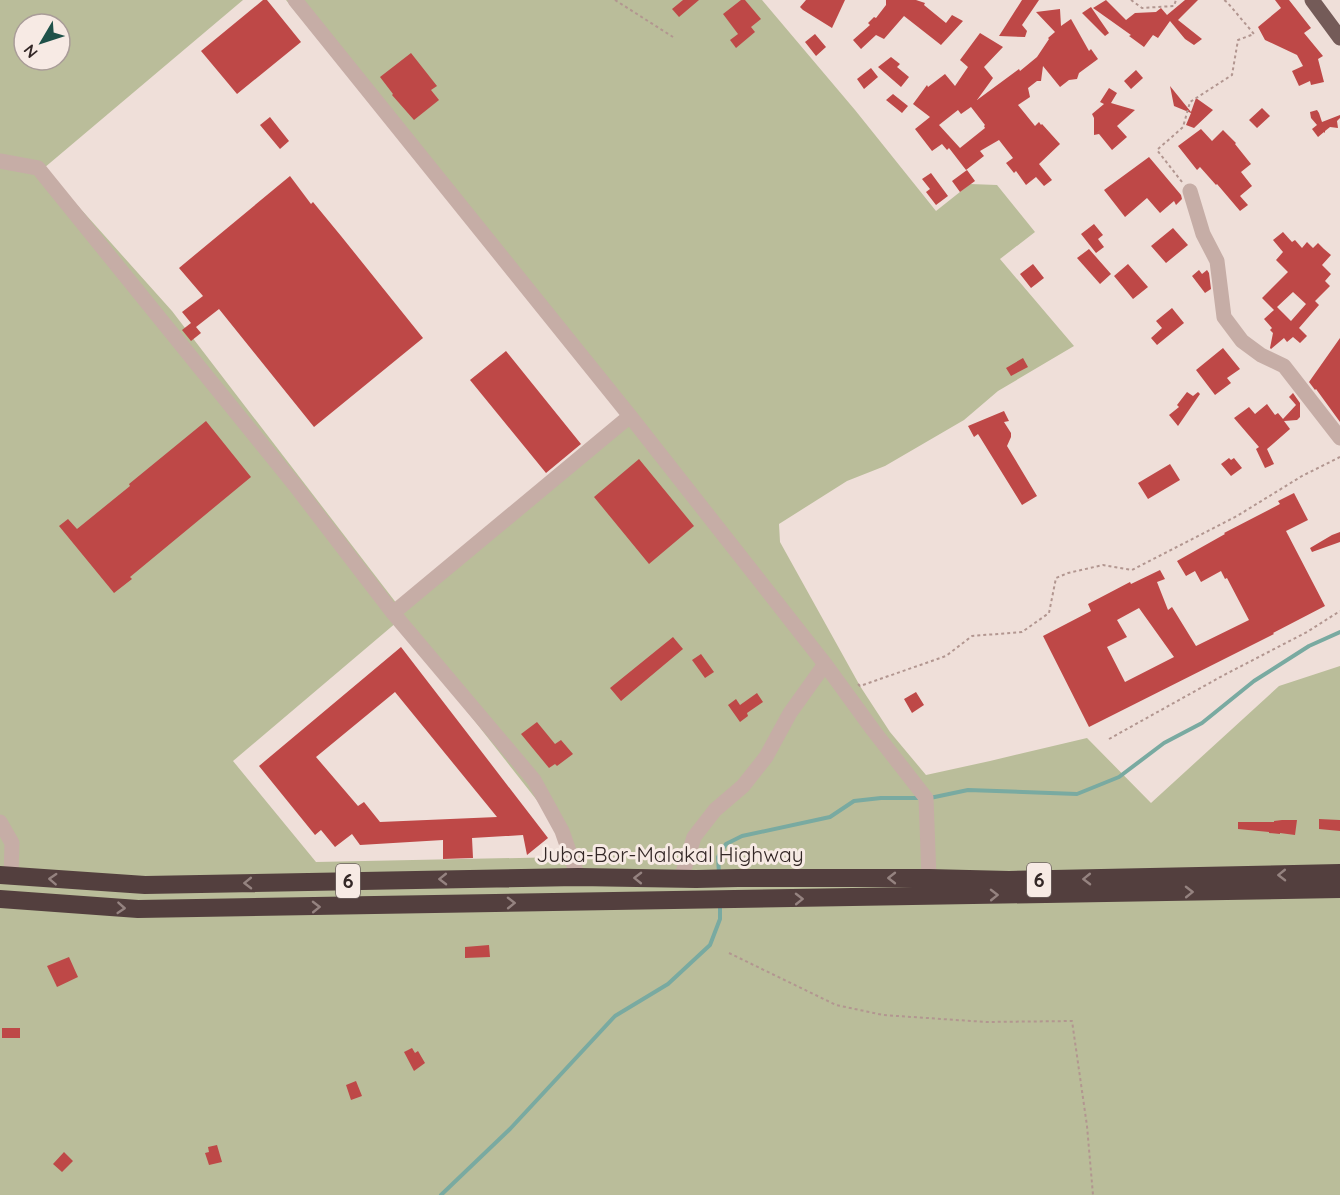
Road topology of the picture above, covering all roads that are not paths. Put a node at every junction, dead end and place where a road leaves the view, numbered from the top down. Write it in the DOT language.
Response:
graph roads {
  1 [pos="295,0"];
  2 [pos="1312,0"];
  3 [pos="1340,38"];
  4 [pos="0,161"];
  5 [pos="1190,191"];
  6 [pos="630,416"];
  7 [pos="1340,438"];
  8 [pos="393,613"];
  9 [pos="825,664"];
  10 [pos="0,822"];
  11 [pos="1340,873"];
  12 [pos="5,876"];
  13 [pos="578,877"];
  14 [pos="929,878"];
  15 [pos="689,879"];
  16 [pos="1340,889"];
  17 [pos="0,899"];
  1 -- 6 [label="street"];
  2 -- 3 [label="main road"];
  4 -- 8 [label="street"];
  5 -- 7 [label="street"];
  6 -- 8 [label="street"];
  6 -- 9 [label="street"];
  8 -- 13 [label="street"];
  9 -- 14 [label="street"];
  9 -- 15 [label="street"];
  10 -- 12 [label="street"];
  11 -- 14 [label="highway, Juba-Bor-Malakal Highway / 6, one-way"];
  13 -- 12 [label="highway, Juba-Bor-Malakal Highway / 6, one-way"];
  15 -- 13 [label="highway, Juba-Bor-Malakal Highway / 6, one-way"];
  14 -- 15 [label="highway, Juba-Bor-Malakal Highway / 6, one-way"];
  17 -- 16 [label="highway, Juba-Bor-Malakal Highway / 6, one-way"];
}
